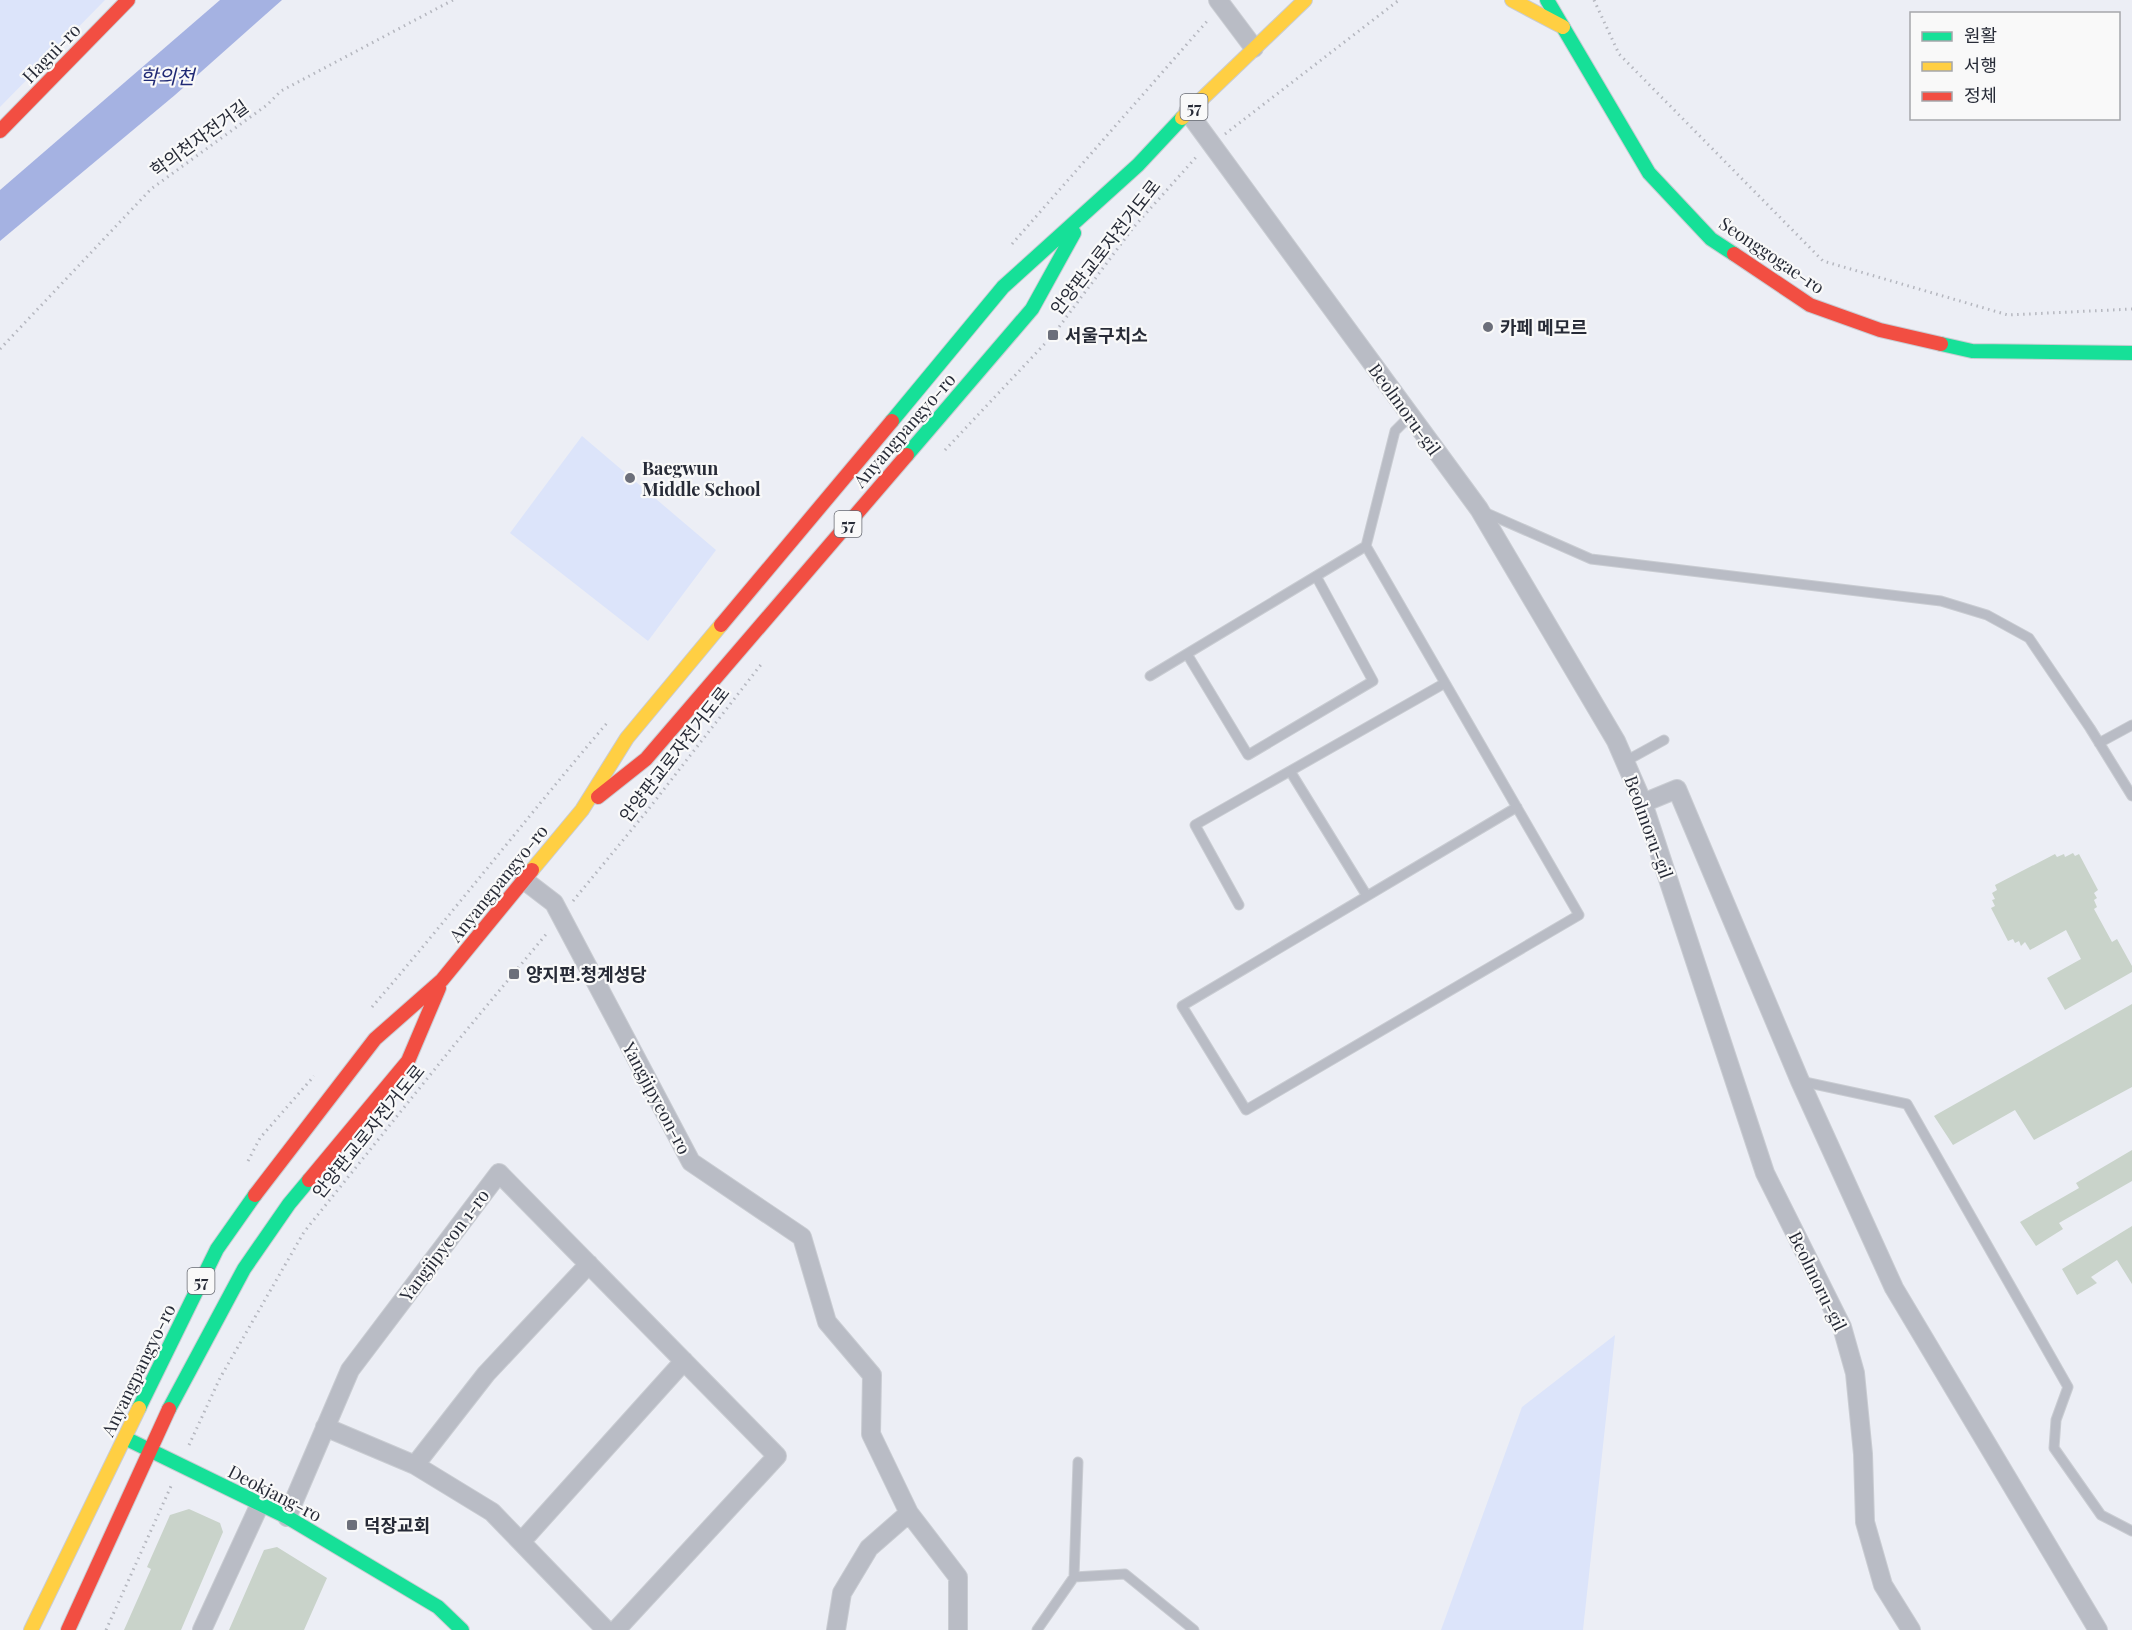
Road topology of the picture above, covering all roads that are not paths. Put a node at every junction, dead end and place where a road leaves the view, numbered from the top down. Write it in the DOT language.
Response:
graph roads {
  1 [pos="128,0"];
  2 [pos="1218,0"];
  3 [pos="1305,0"];
  4 [pos="1512,0"];
  5 [pos="1547,0"];
  6 [pos="1559,0"];
  7 [pos="1563,27"];
  8 [pos="1254,48"];
  9 [pos="1188,112"];
  10 [pos="0,131"];
  11 [pos="1084,214"];
  12 [pos="2132,353"];
  13 [pos="1410,416"];
  14 [pos="1479,509"];
  15 [pos="1366,546"];
  16 [pos="1316,576"];
  17 [pos="1187,654"];
  18 [pos="1150,676"];
  19 [pos="1445,683"];
  20 [pos="2132,725"];
  21 [pos="1664,740"];
  22 [pos="2099,743"];
  23 [pos="1624,762"];
  24 [pos="1290,771"];
  25 [pos="2132,796"];
  26 [pos="1643,803"];
  27 [pos="1517,807"];
  28 [pos="582,810"];
  29 [pos="524,880"];
  30 [pos="1367,896"];
  31 [pos="1239,905"];
  32 [pos="442,980"];
  33 [pos="1800,1081"];
  34 [pos="589,1264"];
  35 [pos="684,1361"];
  36 [pos="325,1427"];
  37 [pos="124,1438"];
  38 [pos="151,1451"];
  39 [pos="1078,1462"];
  40 [pos="415,1465"];
  41 [pos="260,1504"];
  42 [pos="909,1513"];
  43 [pos="286,1517"];
  44 [pos="2132,1531"];
  45 [pos="521,1542"];
  46 [pos="1074,1577"];
  47 [pos="31,1630"];
  48 [pos="68,1630"];
  49 [pos="202,1630"];
  50 [pos="462,1630"];
  51 [pos="606,1630"];
  52 [pos="616,1630"];
  53 [pos="836,1630"];
  54 [pos="958,1630"];
  55 [pos="1036,1630"];
  56 [pos="1194,1630"];
  57 [pos="1911,1630"];
  58 [pos="2098,1630"];
  1 -- 10 [label="main road, Hagui-ro"];
  2 -- 8 [label="street"];
  3 -- 8 [label="main road, Anyangpangyo-ro / 57"];
  4 -- 7 [label="main road"];
  5 -- 7 [label="main road, Seonggogae-ro"];
  6 -- 7 [label="main road"];
  7 -- 12 [label="main road, Seonggogae-ro"];
  8 -- 9 [label="main road, Anyangpangyo-ro / 57"];
  9 -- 11 [label="main road, Anyangpangyo-ro / 57"];
  9 -- 13 [label="street, Beolmoru-gil"];
  11 -- 28 [label="main road, Anyangpangyo-ro / 57"];
  11 -- 28 [label="main road, Anyangpangyo-ro / 57"];
  13 -- 14 [label="street, Beolmoru-gil"];
  13 -- 15 [label="lane"];
  14 -- 22 [label="lane"];
  14 -- 23 [label="street, Beolmoru-gil"];
  15 -- 16 [label="lane"];
  15 -- 19 [label="lane"];
  16 -- 17 [label="lane"];
  16 -- 17 [label="lane"];
  17 -- 18 [label="lane"];
  19 -- 24 [label="lane"];
  19 -- 27 [label="lane"];
  20 -- 22 [label="lane"];
  21 -- 23 [label="lane"];
  22 -- 25 [label="lane"];
  23 -- 26 [label="street, Beolmoru-gil"];
  24 -- 30 [label="lane"];
  24 -- 31 [label="lane"];
  26 -- 33 [label="street"];
  26 -- 57 [label="street, Beolmoru-gil"];
  27 -- 30 [label="lane"];
  27 -- 30 [label="lane"];
  28 -- 29 [label="main road, Anyangpangyo-ro / 57"];
  29 -- 32 [label="main road, Anyangpangyo-ro / 57"];
  29 -- 42 [label="street, Yangjipyeon-ro"];
  32 -- 37 [label="main road, Anyangpangyo-ro / 57"];
  32 -- 38 [label="main road, Anyangpangyo-ro / 57"];
  33 -- 44 [label="lane"];
  33 -- 58 [label="street"];
  34 -- 35 [label="street, Yangjipyeon 1-ro"];
  34 -- 36 [label="street, Yangjipyeon 1-ro"];
  34 -- 40 [label="street"];
  35 -- 45 [label="street"];
  35 -- 52 [label="street, Yangjipyeon 1-ro"];
  36 -- 40 [label="street"];
  36 -- 43 [label="street, Yangjipyeon 1-ro"];
  37 -- 38 [label="main road, Deokjang-ro"];
  37 -- 47 [label="main road, Anyangpangyo-ro / 57"];
  38 -- 41 [label="main road, Deokjang-ro"];
  38 -- 48 [label="main road, Anyangpangyo-ro / 57"];
  39 -- 46 [label="lane"];
  40 -- 45 [label="street"];
  41 -- 43 [label="main road, Deokjang-ro"];
  41 -- 49 [label="street"];
  42 -- 53 [label="street"];
  42 -- 54 [label="street, Yangjipyeon-ro"];
  43 -- 50 [label="main road, Deokjang-ro"];
  45 -- 51 [label="street"];
  46 -- 55 [label="lane"];
  46 -- 56 [label="lane"];
}
